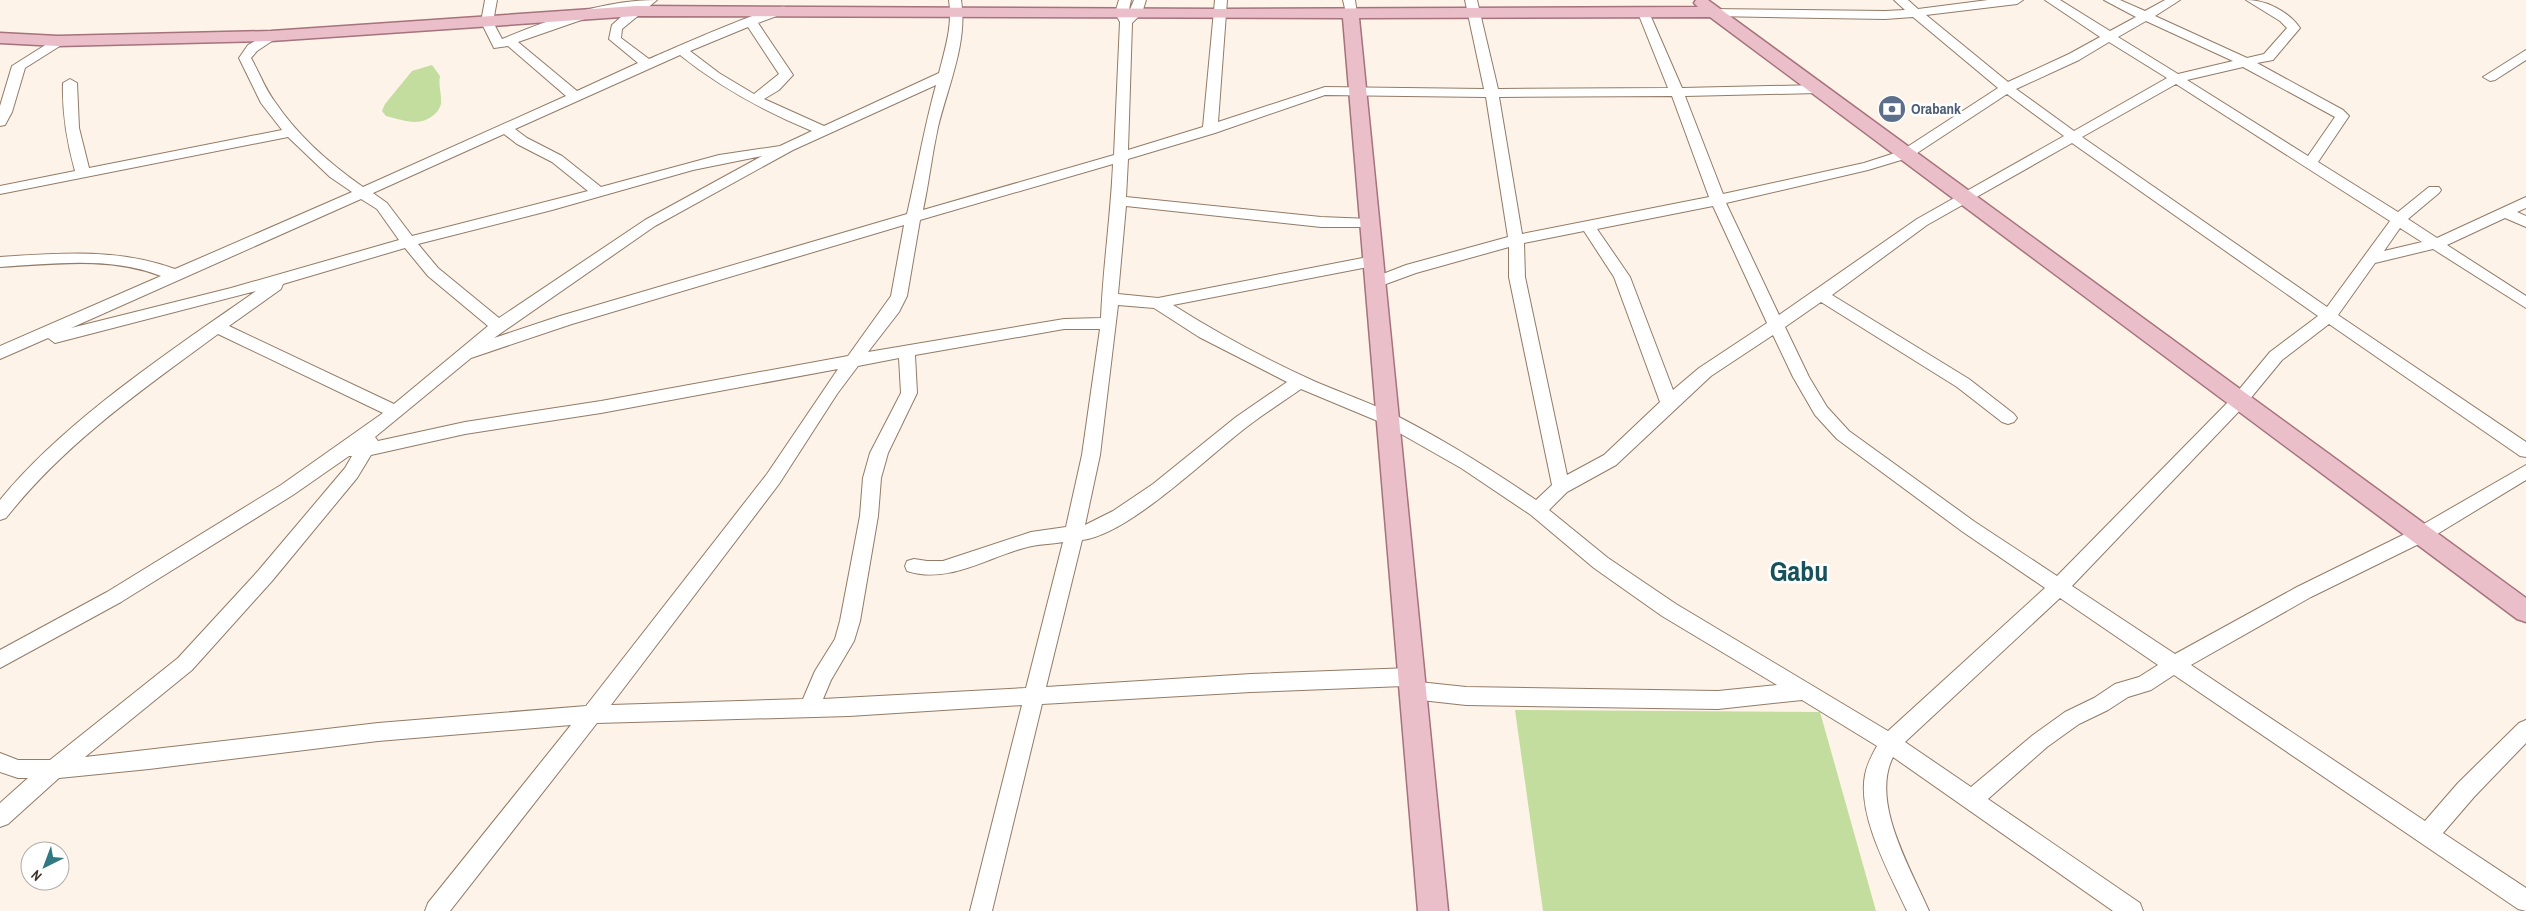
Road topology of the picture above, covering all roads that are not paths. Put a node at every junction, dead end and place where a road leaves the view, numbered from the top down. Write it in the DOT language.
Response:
graph roads {
  1 [pos="491,0"];
  2 [pos="1900,0"];
  3 [pos="2018,0"];
  4 [pos="2051,0"];
  5 [pos="2110,0"];
  6 [pos="2174,0"];
  7 [pos="2252,0"];
  8 [pos="646,3"];
  9 [pos="956,6"];
  10 [pos="1705,6"];
  11 [pos="1221,7"];
  12 [pos="1350,7"];
  13 [pos="1472,7"];
  14 [pos="781,10"];
  15 [pos="1130,10"];
  16 [pos="1644,13"];
  17 [pos="1916,13"];
  18 [pos="583,15"];
  19 [pos="2144,17"];
  20 [pos="750,21"];
  21 [pos="487,22"];
  22 [pos="270,36"];
  23 [pos="2109,36"];
  24 [pos="0,38"];
  25 [pos="58,41"];
  26 [pos="509,41"];
  27 [pos="680,49"];
  28 [pos="2526,54"];
  29 [pos="2244,62"];
  30 [pos="646,63"];
  31 [pos="19,66"];
  32 [pos="946,75"];
  33 [pos="0,77"];
  34 [pos="2490,77"];
  35 [pos="2178,78"];
  36 [pos="70,83"];
  37 [pos="2007,88"];
  38 [pos="1818,89"];
  39 [pos="1359,92"];
  40 [pos="1676,92"];
  41 [pos="1492,93"];
  42 [pos="575,96"];
  43 [pos="754,100"];
  44 [pos="0,122"];
  45 [pos="505,128"];
  46 [pos="1210,130"];
  47 [pos="825,131"];
  48 [pos="291,132"];
  49 [pos="2074,137"];
  50 [pos="788,147"];
  51 [pos="1906,154"];
  52 [pos="1122,158"];
  53 [pos="2310,163"];
  54 [pos="83,172"];
  55 [pos="0,190"];
  56 [pos="2434,190"];
  57 [pos="362,192"];
  58 [pos="599,192"];
  59 [pos="1963,198"];
  60 [pos="1119,201"];
  61 [pos="1718,201"];
  62 [pos="2526,202"];
  63 [pos="2505,212"];
  64 [pos="913,218"];
  65 [pos="2399,219"];
  66 [pos="2526,222"];
  67 [pos="1370,224"];
  68 [pos="1588,226"];
  69 [pos="1516,240"];
  70 [pos="408,242"];
  71 [pos="2436,244"];
  72 [pos="2372,259"];
  73 [pos="0,262"];
  74 [pos="1374,272"];
  75 [pos="175,275"];
  76 [pos="289,276"];
  77 [pos="1821,295"];
  78 [pos="1110,299"];
  79 [pos="1158,303"];
  80 [pos="2526,303"];
  81 [pos="2329,316"];
  82 [pos="1109,324"];
  83 [pos="1777,325"];
  84 [pos="498,326"];
  85 [pos="216,327"];
  86 [pos="18,345"];
  87 [pos="907,351"];
  88 [pos="0,353"];
  89 [pos="467,353"];
  90 [pos="854,360"];
  91 [pos="1301,382"];
  92 [pos="2239,401"];
  93 [pos="1669,403"];
  94 [pos="396,412"];
  95 [pos="1386,418"];
  96 [pos="2008,418"];
  97 [pos="378,426"];
  98 [pos="344,449"];
  99 [pos="366,450"];
  100 [pos="2526,451"];
  101 [pos="2526,472"];
  102 [pos="1561,487"];
  103 [pos="1537,510"];
  104 [pos="0,513"];
  105 [pos="1074,534"];
  106 [pos="2422,534"];
  107 [pos="914,566"];
  108 [pos="2060,586"];
  109 [pos="2526,612"];
  110 [pos="0,660"];
  111 [pos="2175,664"];
  112 [pos="1411,683"];
  113 [pos="1803,691"];
  114 [pos="1035,695"];
  115 [pos="810,707"];
  116 [pos="592,714"];
  117 [pos="2526,729"];
  118 [pos="1889,743"];
  119 [pos="0,762"];
  120 [pos="54,769"];
  121 [pos="1972,800"];
  122 [pos="0,817"];
  123 [pos="2427,835"];
  124 [pos="2526,901"];
  125 [pos="436,911"];
  126 [pos="981,911"];
  127 [pos="1433,911"];
  128 [pos="1918,911"];
  129 [pos="2132,911"];
  1 -- 21 [label="street"];
  2 -- 17 [label="street"];
  3 -- 17 [label="street"];
  4 -- 23 [label="street"];
  5 -- 19 [label="street"];
  6 -- 19 [label="street"];
  7 -- 29 [label="street"];
  8 -- 14 [label="main road"];
  8 -- 18 [label="main road"];
  8 -- 30 [label="street"];
  9 -- 14 [label="main road"];
  9 -- 15 [label="main road"];
  9 -- 32 [label="street"];
  10 -- 16 [label="main road"];
  10 -- 17 [label="street"];
  10 -- 38 [label="main road"];
  11 -- 12 [label="main road"];
  11 -- 15 [label="main road"];
  11 -- 46 [label="street"];
  12 -- 13 [label="main road"];
  12 -- 39 [label="main road"];
  13 -- 16 [label="main road"];
  13 -- 41 [label="street"];
  14 -- 20 [label="street"];
  15 -- 52 [label="street"];
  16 -- 40 [label="street"];
  17 -- 37 [label="street"];
  18 -- 21 [label="main road"];
  18 -- 26 [label="street"];
  19 -- 23 [label="street"];
  19 -- 29 [label="street"];
  20 -- 27 [label="street"];
  20 -- 43 [label="street"];
  21 -- 22 [label="main road"];
  21 -- 26 [label="street"];
  22 -- 25 [label="main road"];
  22 -- 48 [label="street"];
  23 -- 35 [label="street"];
  23 -- 37 [label="street"];
  24 -- 25 [label="main road"];
  25 -- 31 [label="street"];
  26 -- 42 [label="street"];
  27 -- 30 [label="street"];
  27 -- 43 [label="street"];
  28 -- 34 [label="street"];
  29 -- 35 [label="street"];
  29 -- 53 [label="street"];
  30 -- 42 [label="street"];
  31 -- 33 [label="street"];
  31 -- 44 [label="street"];
  32 -- 47 [label="street"];
  32 -- 64 [label="street"];
  35 -- 49 [label="street"];
  35 -- 53 [label="street"];
  36 -- 54 [label="street"];
  37 -- 49 [label="street"];
  37 -- 51 [label="street"];
  38 -- 40 [label="street"];
  38 -- 51 [label="main road"];
  39 -- 41 [label="street"];
  39 -- 46 [label="street"];
  39 -- 67 [label="main road"];
  40 -- 41 [label="street"];
  40 -- 61 [label="street"];
  41 -- 69 [label="street"];
  42 -- 45 [label="street"];
  43 -- 47 [label="street"];
  45 -- 57 [label="street"];
  45 -- 58 [label="street"];
  46 -- 52 [label="street"];
  47 -- 50 [label="street"];
  48 -- 54 [label="street"];
  48 -- 57 [label="street"];
  49 -- 59 [label="street"];
  49 -- 81 [label="street"];
  50 -- 58 [label="street"];
  50 -- 84 [label="street"];
  51 -- 59 [label="main road"];
  51 -- 61 [label="street"];
  52 -- 60 [label="street"];
  52 -- 64 [label="street"];
  53 -- 65 [label="street"];
  54 -- 55 [label="street"];
  56 -- 65 [label="street"];
  57 -- 70 [label="street"];
  57 -- 75 [label="street"];
  58 -- 70 [label="street"];
  59 -- 77 [label="street"];
  59 -- 92 [label="main road"];
  60 -- 67 [label="street"];
  60 -- 78 [label="street"];
  61 -- 68 [label="street"];
  61 -- 83 [label="street"];
  62 -- 63 [label="street"];
  63 -- 66 [label="street"];
  63 -- 71 [label="street"];
  64 -- 89 [label="street"];
  64 -- 90 [label="street"];
  65 -- 71 [label="street"];
  65 -- 72 [label="street"];
  67 -- 74 [label="main road"];
  68 -- 69 [label="street"];
  68 -- 93 [label="street"];
  69 -- 74 [label="street"];
  69 -- 102 [label="street"];
  70 -- 76 [label="street"];
  70 -- 84 [label="street"];
  71 -- 72 [label="street"];
  71 -- 80 [label="street"];
  72 -- 81 [label="street"];
  73 -- 75 [label="street"];
  74 -- 79 [label="street"];
  74 -- 95 [label="main road"];
  75 -- 86 [label="street"];
  76 -- 85 [label="street"];
  76 -- 86 [label="street"];
  77 -- 83 [label="street"];
  77 -- 96 [label="street"];
  78 -- 79 [label="street"];
  78 -- 82 [label="street"];
  79 -- 91 [label="street"];
  81 -- 92 [label="street"];
  81 -- 100 [label="street"];
  82 -- 87 [label="street"];
  82 -- 105 [label="street"];
  83 -- 93 [label="street"];
  83 -- 108 [label="street"];
  84 -- 89 [label="street"];
  85 -- 94 [label="street"];
  85 -- 104 [label="street"];
  86 -- 88 [label="street"];
  87 -- 90 [label="street"];
  87 -- 115 [label="street"];
  89 -- 94 [label="street"];
  90 -- 99 [label="street"];
  90 -- 116 [label="street"];
  91 -- 95 [label="street"];
  91 -- 105 [label="street"];
  92 -- 106 [label="main road"];
  92 -- 108 [label="street"];
  93 -- 102 [label="street"];
  94 -- 97 [label="street"];
  95 -- 103 [label="street"];
  95 -- 112 [label="main road"];
  97 -- 98 [label="street"];
  97 -- 99 [label="street"];
  98 -- 99 [label="street"];
  98 -- 110 [label="street"];
  99 -- 120 [label="street"];
  101 -- 106 [label="street"];
  102 -- 103 [label="street"];
  103 -- 113 [label="street"];
  105 -- 107 [label="street"];
  105 -- 114 [label="street"];
  106 -- 109 [label="main road"];
  106 -- 111 [label="street"];
  108 -- 111 [label="street"];
  108 -- 118 [label="street"];
  111 -- 121 [label="street"];
  111 -- 123 [label="street"];
  112 -- 113 [label="street"];
  112 -- 114 [label="street"];
  112 -- 127 [label="main road"];
  113 -- 118 [label="street"];
  114 -- 115 [label="street"];
  114 -- 126 [label="street"];
  115 -- 116 [label="street"];
  116 -- 120 [label="street"];
  116 -- 125 [label="street"];
  117 -- 123 [label="street"];
  118 -- 121 [label="street"];
  118 -- 128 [label="street"];
  119 -- 120 [label="street"];
  120 -- 122 [label="street"];
  121 -- 129 [label="street"];
  123 -- 124 [label="street"];
}
